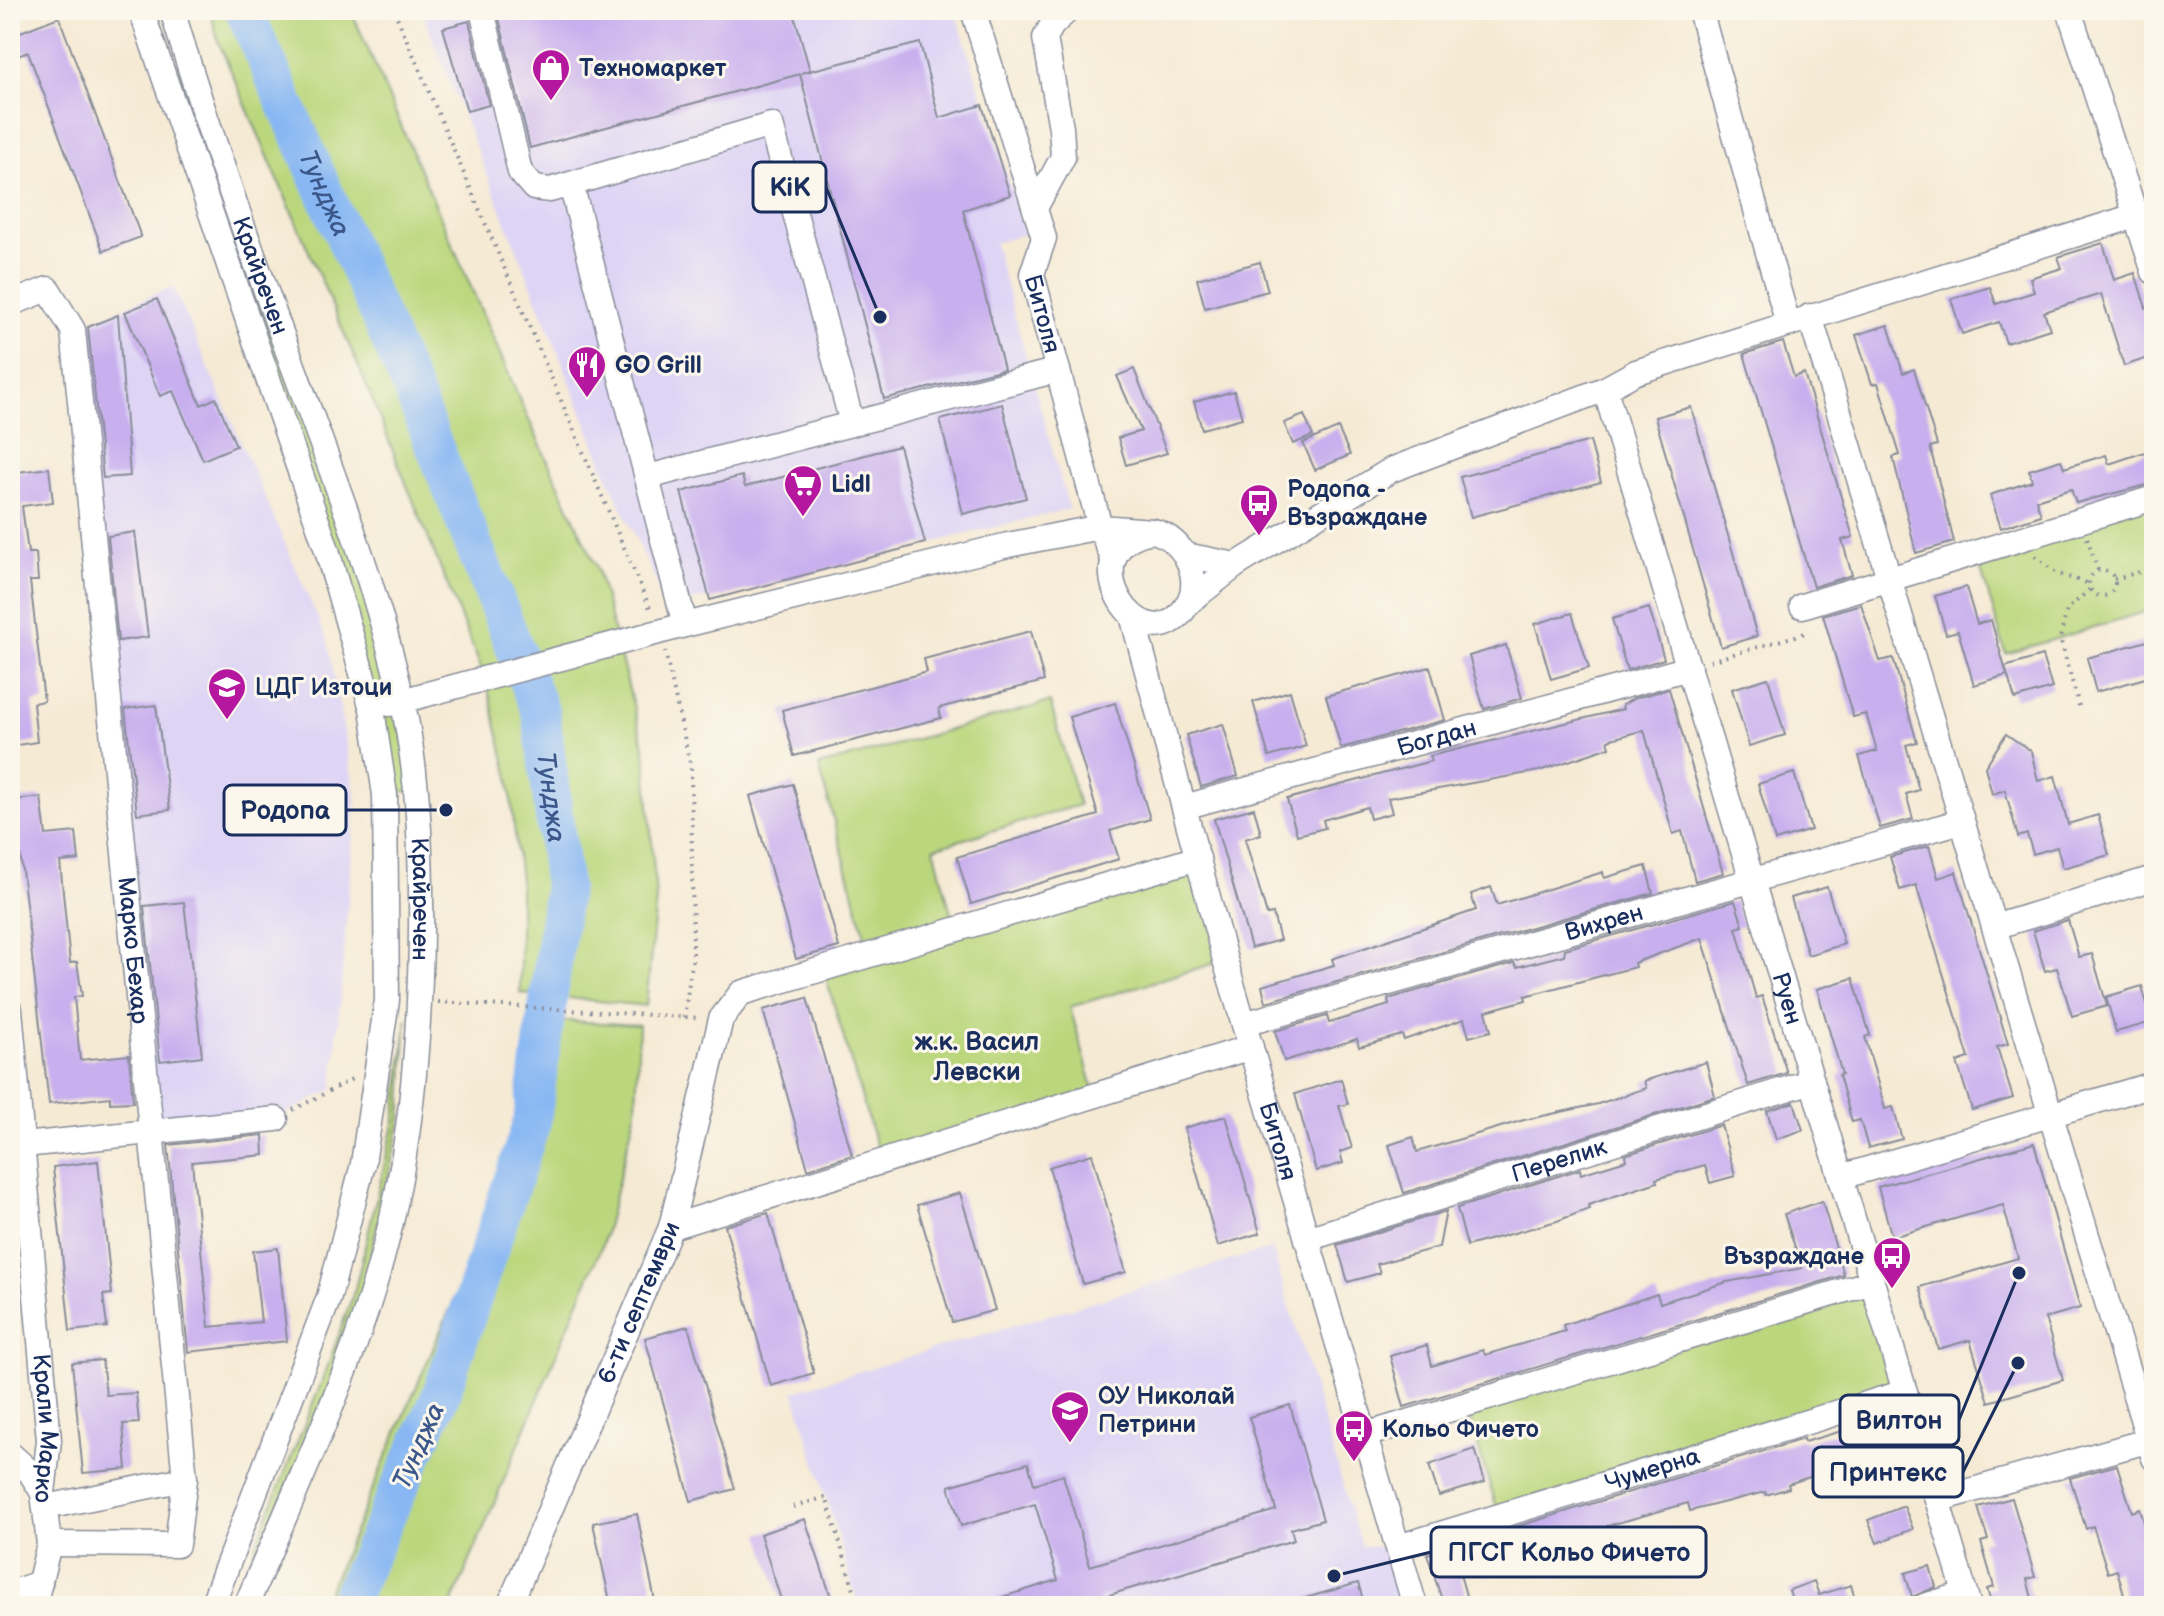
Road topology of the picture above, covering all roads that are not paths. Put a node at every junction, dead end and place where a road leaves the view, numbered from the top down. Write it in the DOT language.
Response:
graph roads {
  1 [pos="141,10"];
  2 [pos="172,10"];
  3 [pos="482,10"];
  4 [pos="973,10"];
  5 [pos="1068,10"];
  6 [pos="1700,10"];
  7 [pos="2069,10"];
  8 [pos="571,184"];
  9 [pos="1035,208"];
  10 [pos="2145,212"];
  11 [pos="2154,272"];
  12 [pos="10,304"];
  13 [pos="1799,320"];
  14 [pos="1058,370"];
  15 [pos="1605,389"];
  16 [pos="852,423"];
  17 [pos="648,477"];
  18 [pos="2154,498"];
  19 [pos="1100,527"];
  20 [pos="1153,531"];
  21 [pos="1185,555"];
  22 [pos="1113,559"];
  23 [pos="1236,565"];
  24 [pos="1889,579"];
  25 [pos="1189,602"];
  26 [pos="1802,606"];
  27 [pos="1133,619"];
  28 [pos="1168,623"];
  29 [pos="685,625"];
  30 [pos="1689,668"];
  31 [pos="1149,674"];
  32 [pos="403,701"];
  33 [pos="372,709"];
  34 [pos="1184,807"];
  35 [pos="1962,821"];
  36 [pos="1198,858"];
  37 [pos="2154,878"];
  38 [pos="1752,880"];
  39 [pos="1994,927"];
  40 [pos="10,1010"];
  41 [pos="1248,1035"];
  42 [pos="1812,1081"];
  43 [pos="2154,1084"];
  44 [pos="14,1088"];
  45 [pos="2051,1115"];
  46 [pos="276,1119"];
  47 [pos="152,1131"];
  48 [pos="24,1145"];
  49 [pos="1841,1177"];
  50 [pos="671,1227"];
  51 [pos="1307,1239"];
  52 [pos="1872,1282"];
  53 [pos="1905,1392"];
  54 [pos="1365,1435"];
  55 [pos="2152,1446"];
  56 [pos="10,1454"];
  57 [pos="185,1479"];
  58 [pos="44,1500"];
  59 [pos="1937,1500"];
  60 [pos="49,1544"];
  61 [pos="1398,1547"];
  62 [pos="10,1593"];
  63 [pos="37,1595"];
  64 [pos="1967,1600"];
  65 [pos="212,1606"];
  66 [pos="246,1606"];
  67 [pos="509,1606"];
  68 [pos="1415,1606"];
  69 [pos="1924,1606"];
  1 -- 33 [label="street, Крайречен"];
  2 -- 32 [label="street, Крайречен"];
  3 -- 8 [label="street"];
  4 -- 9 [label="street, Битоля"];
  5 -- 9 [label="street"];
  6 -- 13 [label="street"];
  7 -- 10 [label="street"];
  8 -- 16 [label="street"];
  8 -- 17 [label="street"];
  9 -- 14 [label="street, Битоля"];
  10 -- 11 [label="street"];
  10 -- 13 [label="street"];
  12 -- 47 [label="street, Марко Бехар"];
  13 -- 15 [label="street"];
  13 -- 24 [label="street"];
  14 -- 16 [label="street"];
  14 -- 19 [label="street, Битоля"];
  15 -- 23 [label="street"];
  15 -- 30 [label="street, Руен"];
  16 -- 17 [label="street"];
  17 -- 29 [label="street"];
  18 -- 24 [label="street"];
  19 -- 20 [label="street"];
  19 -- 22 [label="street, Битоля"];
  19 -- 29 [label="street"];
  20 -- 21 [label="street"];
  20 -- 22 [label="street"];
  21 -- 23 [label="street"];
  21 -- 25 [label="street"];
  22 -- 27 [label="street"];
  23 -- 25 [label="street"];
  24 -- 26 [label="street"];
  24 -- 35 [label="street"];
  25 -- 28 [label="street"];
  27 -- 28 [label="street"];
  27 -- 31 [label="street, Битоля"];
  28 -- 31 [label="street"];
  29 -- 32 [label="street"];
  30 -- 34 [label="street, Богдан"];
  30 -- 38 [label="street, Руен"];
  31 -- 34 [label="street, Битоля"];
  32 -- 33 [label="street"];
  32 -- 66 [label="street, Крайречен"];
  33 -- 65 [label="street, Крайречен"];
  34 -- 36 [label="street, Битоля"];
  35 -- 38 [label="street, Вихрен"];
  35 -- 39 [label="street"];
  36 -- 41 [label="street, Битоля"];
  36 -- 50 [label="street, 6-ти септември"];
  37 -- 39 [label="street"];
  38 -- 41 [label="street, Вихрен"];
  38 -- 42 [label="street, Руен"];
  39 -- 45 [label="street"];
  40 -- 44 [label="street, Крали Марко"];
  41 -- 50 [label="street, Вихрен"];
  41 -- 51 [label="street, Битоля"];
  42 -- 49 [label="street, Руен"];
  42 -- 51 [label="street, Перелик"];
  43 -- 45 [label="street"];
  44 -- 48 [label="street, Крали Марко"];
  45 -- 49 [label="street"];
  45 -- 55 [label="street"];
  46 -- 47 [label="street"];
  47 -- 48 [label="street"];
  47 -- 57 [label="street, Марко Бехар"];
  48 -- 58 [label="street, Крали Марко"];
  49 -- 52 [label="street, Руен"];
  50 -- 67 [label="street, 6-ти септември"];
  51 -- 54 [label="street, Битоля"];
  52 -- 53 [label="street, Руен"];
  52 -- 54 [label="street"];
  53 -- 59 [label="street, Руен"];
  53 -- 61 [label="street, Чумерна"];
  54 -- 61 [label="street, Битоля"];
  55 -- 59 [label="street"];
  56 -- 58 [label="street"];
  57 -- 58 [label="street"];
  57 -- 60 [label="street, Марко Бехар"];
  58 -- 60 [label="street, Крали Марко"];
  59 -- 64 [label="street, Руен"];
  60 -- 63 [label="street, Крали Марко"];
  61 -- 68 [label="street, Битоля"];
  62 -- 63 [label="street"];
  64 -- 69 [label="street"];
}
